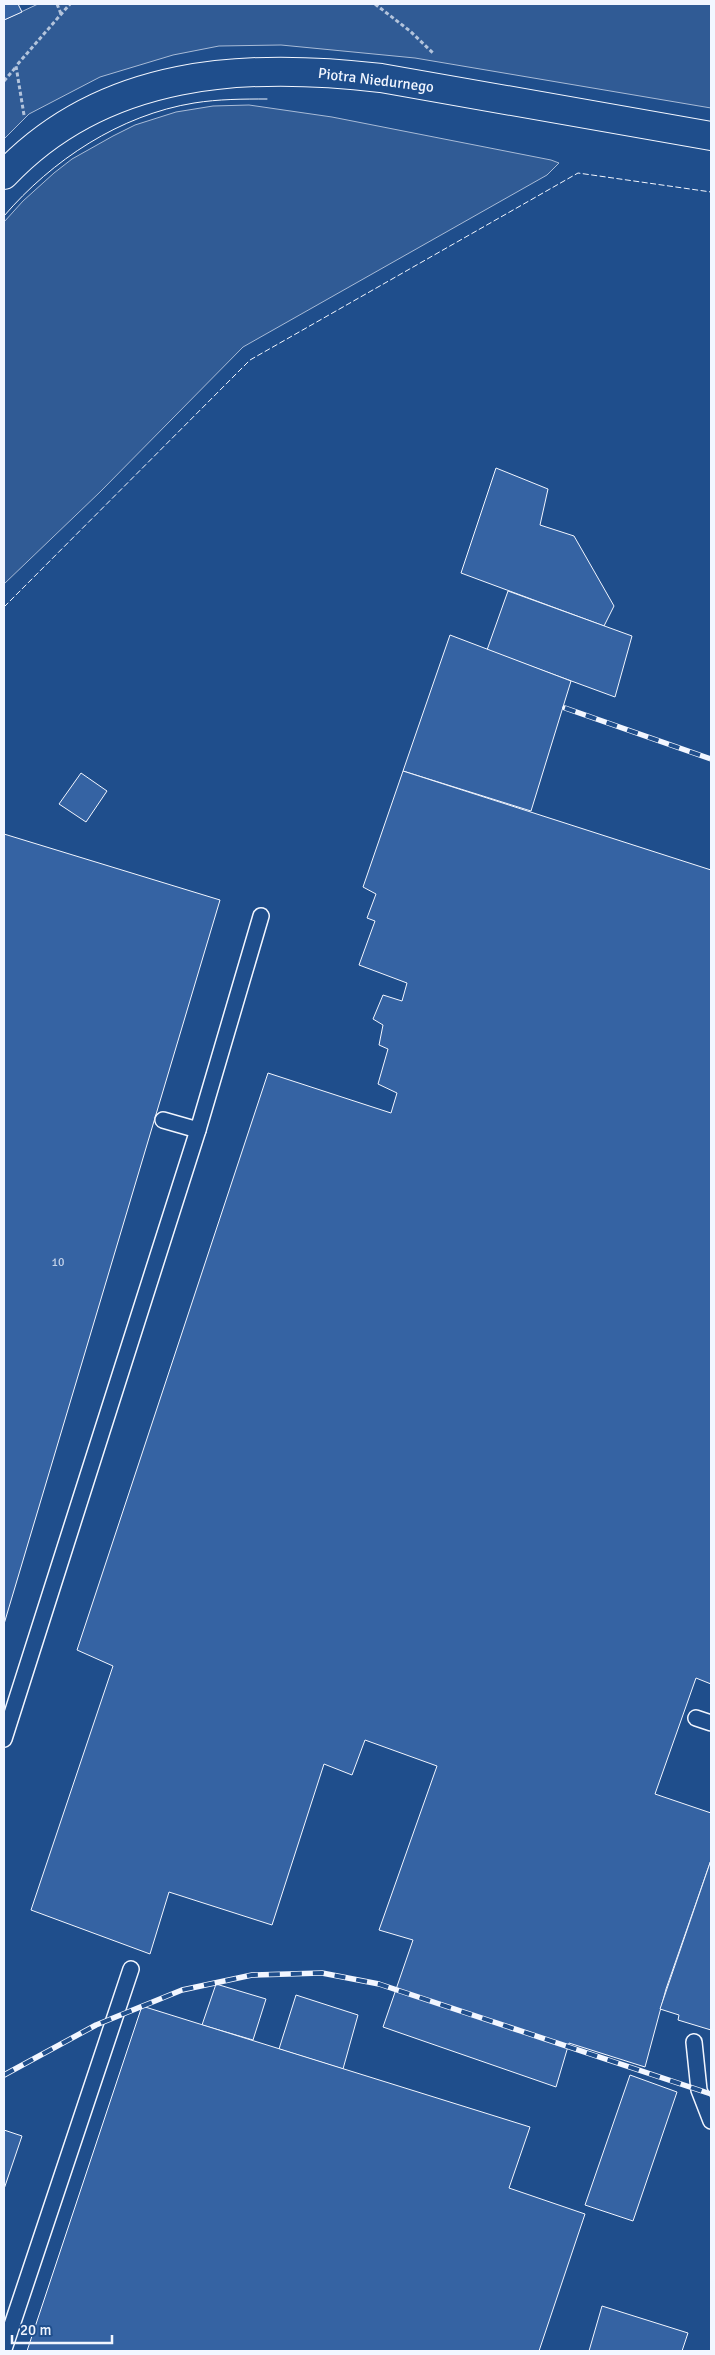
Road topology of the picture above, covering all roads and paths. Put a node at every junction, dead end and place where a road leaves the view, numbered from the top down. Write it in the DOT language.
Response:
graph roads {
  1 [pos="57,4"];
  2 [pos="70,4"];
  3 [pos="376,4"];
  4 [pos="61,14"];
  5 [pos="440,61"];
  6 [pos="16,66"];
  7 [pos="4,81"];
  8 [pos="25,125"];
  9 [pos="711,136"];
  10 [pos="4,175"];
  11 [pos="261,916"];
  12 [pos="163,1120"];
  13 [pos="198,1130"];
  14 [pos="696,1718"];
  15 [pos="711,1723"];
  16 [pos="4,1739"];
  17 [pos="131,1969"];
  18 [pos="694,2042"];
  19 [pos="711,2121"];
  20 [pos="4,2349"];
  1 -- 4 [label="path"];
  2 -- 4 [label="path"];
  3 -- 5 [label="path"];
  4 -- 6 [label="path"];
  6 -- 7 [label="path"];
  6 -- 8 [label="path"];
  9 -- 10 [label="street, Piotra Niedurnego"];
  11 -- 13 [label="lane"];
  12 -- 13 [label="lane"];
  13 -- 16 [label="lane"];
  14 -- 15 [label="lane"];
  17 -- 20 [label="lane"];
  18 -- 19 [label="lane"];
}
